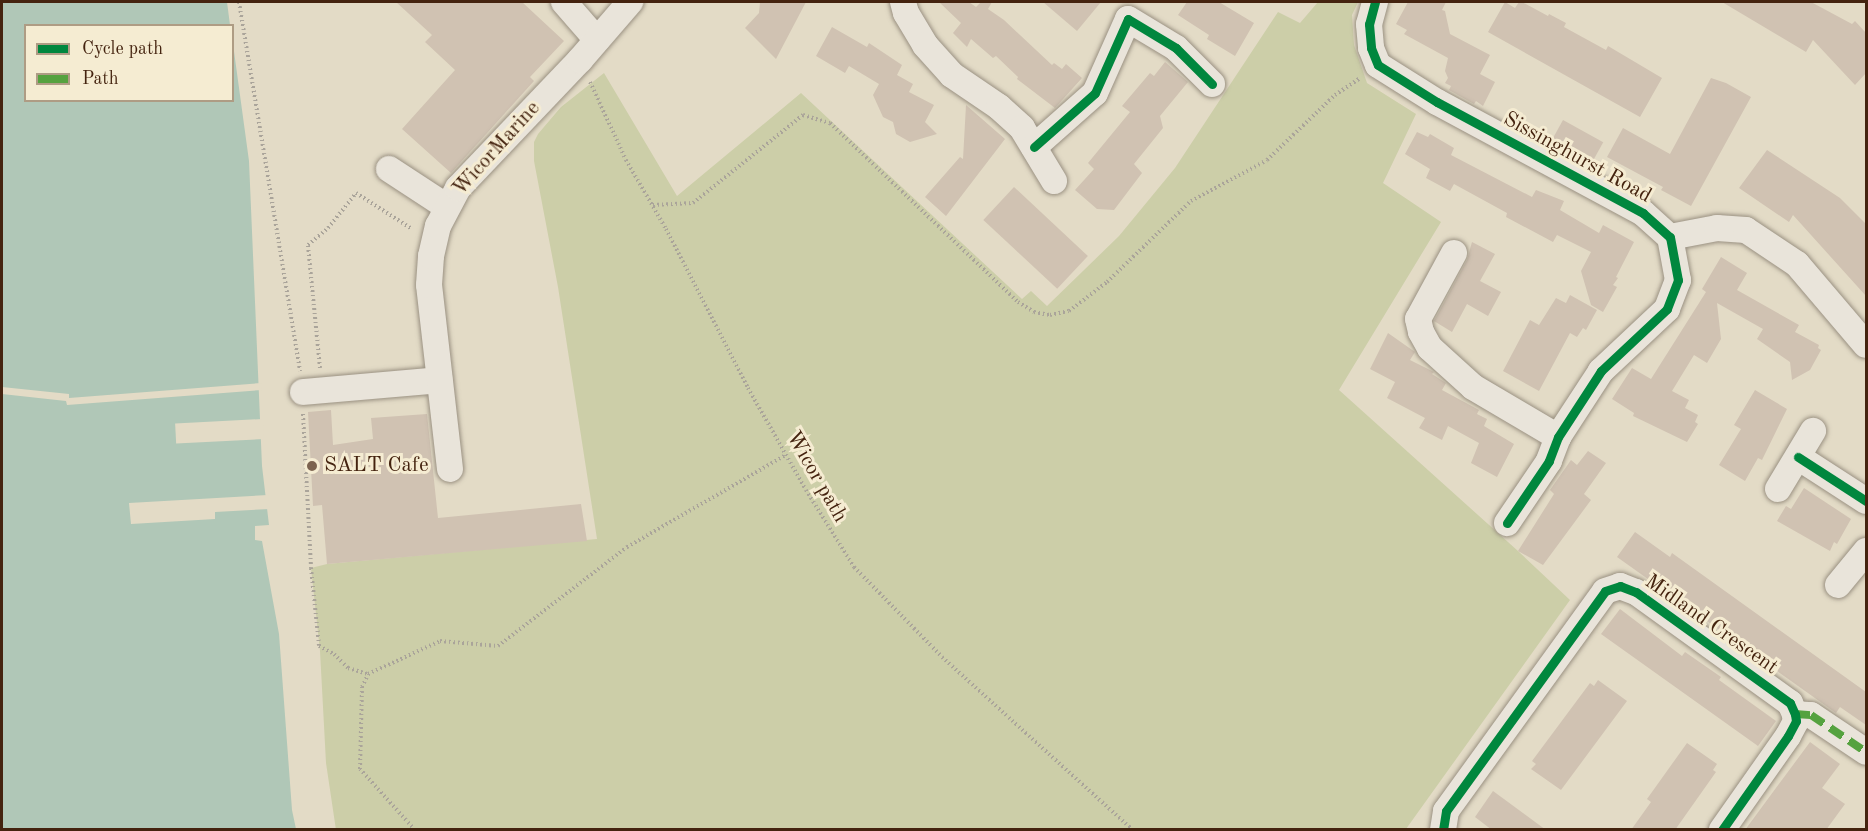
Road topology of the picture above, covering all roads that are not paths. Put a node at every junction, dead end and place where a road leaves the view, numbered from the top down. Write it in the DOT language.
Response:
graph roads {
  1 [pos="564,2"];
  2 [pos="630,2"];
  3 [pos="903,2"];
  4 [pos="1375,2"];
  5 [pos="597,40"];
  6 [pos="1212,84"];
  7 [pos="1034,147"];
  8 [pos="389,169"];
  9 [pos="1054,181"];
  10 [pos="447,207"];
  11 [pos="1670,237"];
  12 [pos="1454,253"];
  13 [pos="1866,345"];
  14 [pos="439,380"];
  15 [pos="303,392"];
  16 [pos="1813,431"];
  17 [pos="1558,437"];
  18 [pos="1798,457"];
  19 [pos="450,469"];
  20 [pos="1778,489"];
  21 [pos="1866,501"];
  22 [pos="1507,523"];
  23 [pos="1866,551"];
  24 [pos="1838,585"];
  25 [pos="1795,714"];
  26 [pos="1866,752"];
  27 [pos="1443,830"];
  28 [pos="1722,830"];
  1 -- 5 [label="street"];
  2 -- 5 [label="street, WicorMarine"];
  3 -- 7 [label="street"];
  4 -- 11 [label="street, Sissinghurst Road"];
  5 -- 10 [label="street, WicorMarine"];
  6 -- 7 [label="street"];
  7 -- 9 [label="street"];
  8 -- 10 [label="street"];
  10 -- 14 [label="street, WicorMarine"];
  11 -- 13 [label="street"];
  11 -- 17 [label="street"];
  12 -- 17 [label="street"];
  14 -- 15 [label="street"];
  14 -- 19 [label="street, WicorMarine"];
  16 -- 18 [label="street"];
  17 -- 22 [label="street"];
  18 -- 20 [label="street"];
  18 -- 21 [label="street"];
  23 -- 24 [label="street"];
  25 -- 26 [label="street"];
  25 -- 27 [label="street, Midland Crescent"];
  25 -- 28 [label="street"];
}
